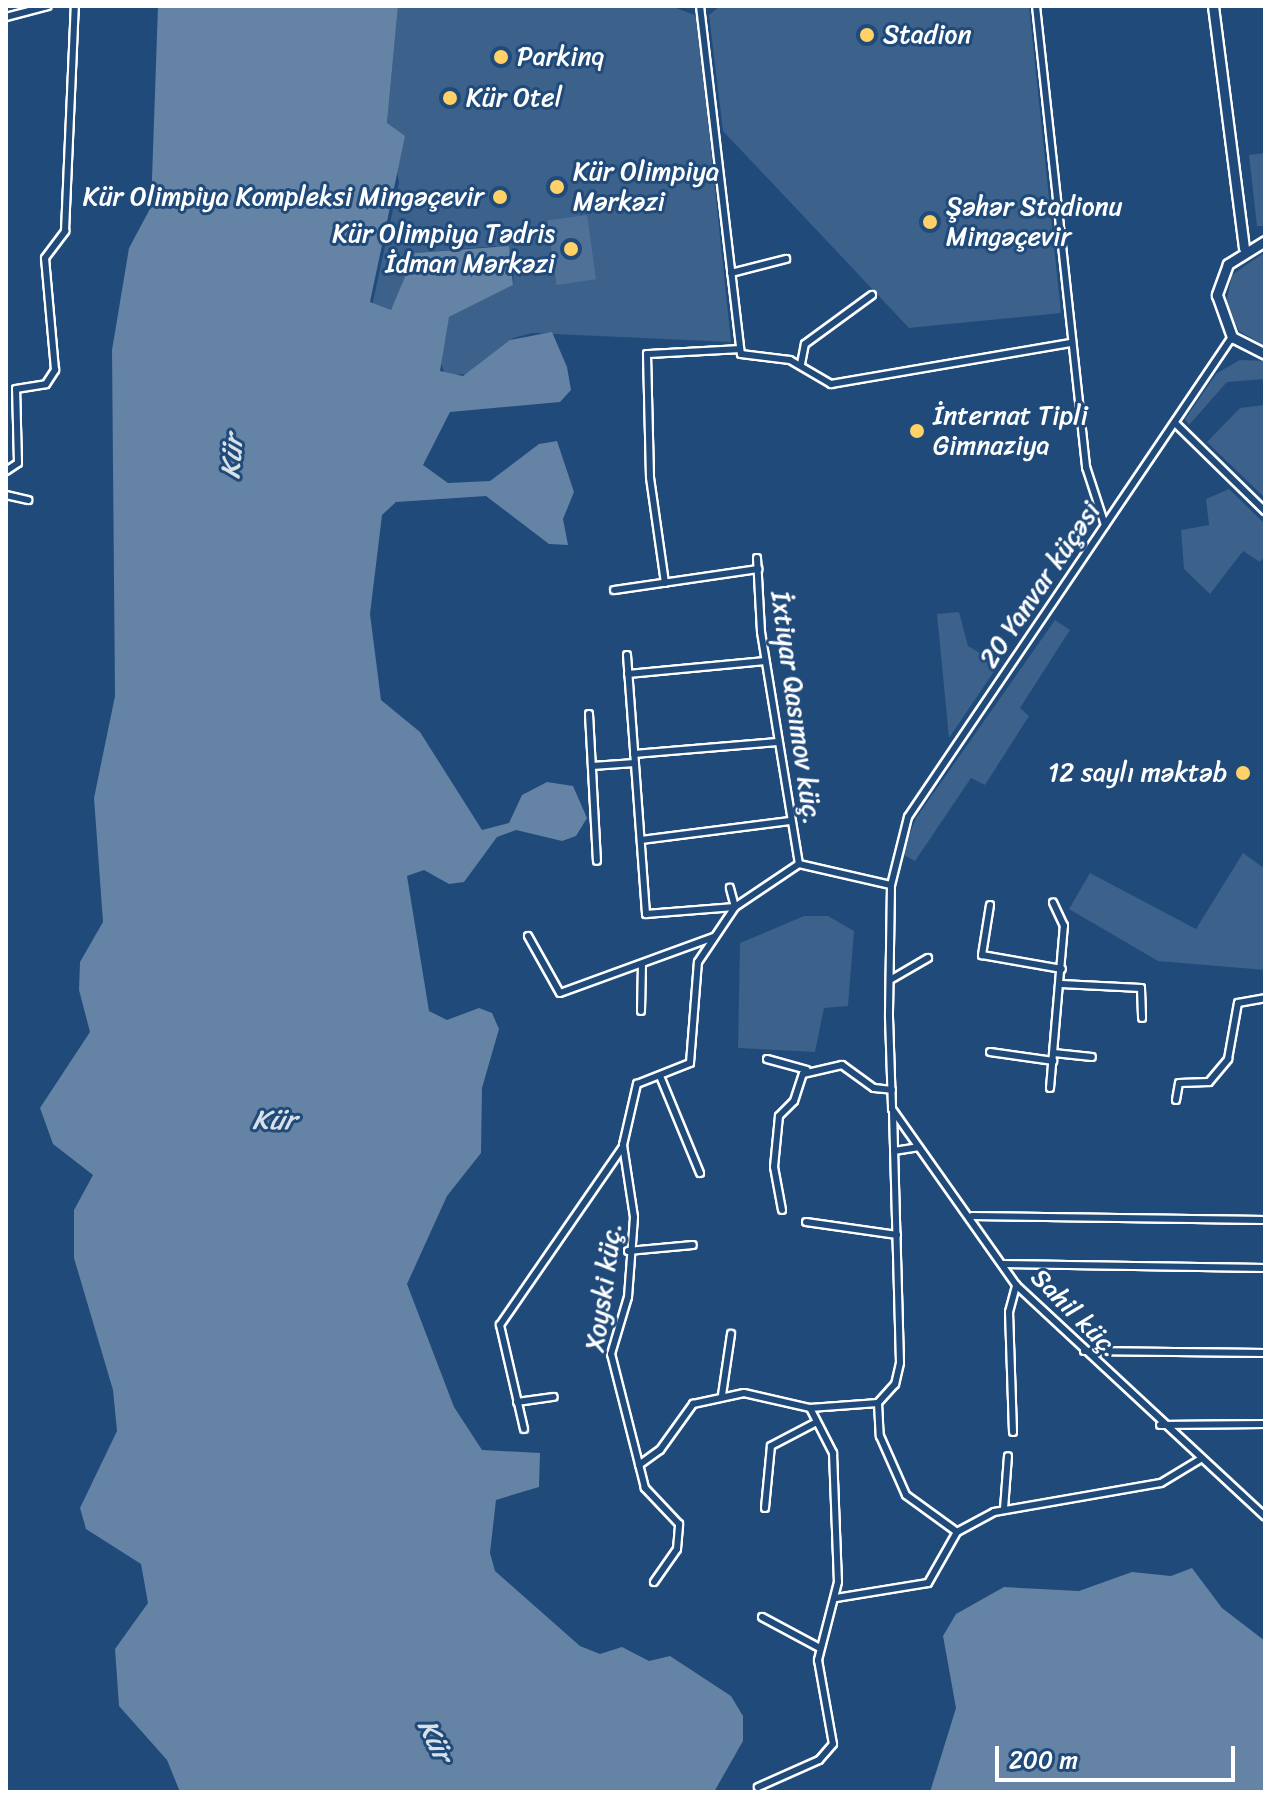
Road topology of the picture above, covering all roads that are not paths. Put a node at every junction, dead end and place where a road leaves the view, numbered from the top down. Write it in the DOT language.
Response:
graph roads {
  1 [pos="48,6"];
  2 [pos="75,6"];
  3 [pos="700,6"];
  4 [pos="1036,6"];
  5 [pos="1213,6"];
  6 [pos="6,17"];
  7 [pos="1265,241"];
  8 [pos="1244,248"];
  9 [pos="786,259"];
  10 [pos="731,273"];
  11 [pos="872,295"];
  12 [pos="1232,337"];
  13 [pos="1071,343"];
  14 [pos="738,349"];
  15 [pos="1265,354"];
  16 [pos="801,364"];
  17 [pos="1175,423"];
  18 [pos="6,471"];
  19 [pos="6,495"];
  20 [pos="28,500"];
  21 [pos="1265,511"];
  22 [pos="1105,525"];
  23 [pos="757,558"];
  24 [pos="758,569"];
  25 [pos="665,583"];
  26 [pos="614,590"];
  27 [pos="627,655"];
  28 [pos="765,661"];
  29 [pos="628,674"];
  30 [pos="589,714"];
  31 [pos="778,742"];
  32 [pos="634,754"];
  33 [pos="635,763"];
  34 [pos="592,766"];
  35 [pos="790,821"];
  36 [pos="641,840"];
  37 [pos="597,861"];
  38 [pos="799,864"];
  39 [pos="891,885"];
  40 [pos="730,888"];
  41 [pos="1053,902"];
  42 [pos="990,905"];
  43 [pos="735,907"];
  44 [pos="528,936"];
  45 [pos="714,937"];
  46 [pos="928,958"];
  47 [pos="642,964"];
  48 [pos="1062,969"];
  49 [pos="890,980"];
  50 [pos="1061,984"];
  51 [pos="1265,998"];
  52 [pos="641,1011"];
  53 [pos="1142,1018"];
  54 [pos="990,1052"];
  55 [pos="1054,1057"];
  56 [pos="1092,1057"];
  57 [pos="767,1059"];
  58 [pos="807,1070"];
  59 [pos="660,1076"];
  60 [pos="1050,1088"];
  61 [pos="892,1090"];
  62 [pos="1176,1100"];
  63 [pos="892,1109"];
  64 [pos="623,1147"];
  65 [pos="918,1147"];
  66 [pos="894,1151"];
  67 [pos="700,1173"];
  68 [pos="782,1210"];
  69 [pos="972,1216"];
  70 [pos="1265,1220"];
  71 [pos="806,1222"];
  72 [pos="897,1235"];
  73 [pos="693,1245"];
  74 [pos="628,1251"];
  75 [pos="1003,1264"];
  76 [pos="1265,1268"];
  77 [pos="1016,1285"];
  78 [pos="731,1334"];
  79 [pos="1084,1351"];
  80 [pos="1265,1353"];
  81 [pos="722,1395"];
  82 [pos="554,1397"];
  83 [pos="517,1402"];
  84 [pos="878,1403"];
  85 [pos="810,1408"];
  86 [pos="815,1423"];
  87 [pos="1265,1424"];
  88 [pos="1160,1425"];
  89 [pos="524,1429"];
  90 [pos="1013,1432"];
  91 [pos="1008,1456"];
  92 [pos="1199,1460"];
  93 [pos="639,1465"];
  94 [pos="765,1508"];
  95 [pos="1004,1509"];
  96 [pos="1265,1516"];
  97 [pos="957,1532"];
  98 [pos="654,1582"];
  99 [pos="836,1598"];
  100 [pos="762,1617"];
  101 [pos="818,1647"];
  102 [pos="758,1787"];
  1 -- 6 [label="street"];
  2 -- 18 [label="street"];
  3 -- 10 [label="street"];
  4 -- 13 [label="street"];
  5 -- 8 [label="main road"];
  7 -- 8 [label="main road"];
  8 -- 12 [label="main road"];
  9 -- 10 [label="street"];
  10 -- 14 [label="street"];
  11 -- 16 [label="street"];
  12 -- 15 [label="main road"];
  12 -- 17 [label="street, 20 Yanvar küçəsi"];
  13 -- 16 [label="street"];
  13 -- 22 [label="street"];
  14 -- 16 [label="street"];
  14 -- 25 [label="street"];
  17 -- 21 [label="street"];
  17 -- 22 [label="street, 20 Yanvar küçəsi"];
  19 -- 20 [label="street"];
  22 -- 39 [label="street, 20 Yanvar küçəsi"];
  23 -- 24 [label="street, İxtiyar Qasımov küç."];
  24 -- 25 [label="street"];
  24 -- 28 [label="street, İxtiyar Qasımov küç."];
  25 -- 26 [label="street"];
  27 -- 29 [label="street"];
  28 -- 29 [label="street"];
  28 -- 31 [label="street, İxtiyar Qasımov küç."];
  29 -- 32 [label="street"];
  30 -- 34 [label="street"];
  31 -- 32 [label="street"];
  31 -- 35 [label="street, İxtiyar Qasımov küç."];
  32 -- 33 [label="street"];
  33 -- 34 [label="street"];
  33 -- 36 [label="street"];
  34 -- 37 [label="street"];
  35 -- 36 [label="street"];
  35 -- 38 [label="street, İxtiyar Qasımov küç."];
  36 -- 43 [label="street"];
  38 -- 39 [label="street"];
  38 -- 43 [label="street, Xoyski küç."];
  39 -- 49 [label="street"];
  40 -- 43 [label="street"];
  41 -- 48 [label="street"];
  42 -- 48 [label="street"];
  43 -- 45 [label="street, Xoyski küç."];
  44 -- 47 [label="street"];
  45 -- 47 [label="street"];
  45 -- 59 [label="street, Xoyski küç."];
  46 -- 49 [label="street"];
  47 -- 52 [label="street"];
  48 -- 50 [label="street"];
  49 -- 61 [label="street"];
  50 -- 53 [label="street"];
  50 -- 55 [label="street"];
  51 -- 62 [label="street"];
  54 -- 55 [label="street"];
  55 -- 56 [label="street"];
  55 -- 60 [label="street"];
  57 -- 58 [label="street"];
  58 -- 61 [label="street"];
  58 -- 68 [label="street"];
  59 -- 64 [label="street, Xoyski küç."];
  59 -- 67 [label="street"];
  61 -- 63 [label="street"];
  63 -- 65 [label="street, Sahil küç."];
  63 -- 66 [label="street"];
  64 -- 74 [label="street, Xoyski küç."];
  64 -- 83 [label="street"];
  65 -- 66 [label="street"];
  65 -- 69 [label="street, Sahil küç."];
  66 -- 72 [label="street"];
  69 -- 70 [label="street"];
  69 -- 75 [label="street, Sahil küç."];
  71 -- 72 [label="street"];
  72 -- 84 [label="street"];
  73 -- 74 [label="street"];
  74 -- 93 [label="street, Xoyski küç."];
  75 -- 76 [label="street"];
  75 -- 77 [label="street, Sahil küç."];
  77 -- 79 [label="street, Sahil küç."];
  77 -- 90 [label="street"];
  78 -- 81 [label="street"];
  79 -- 80 [label="street"];
  79 -- 88 [label="street, Sahil küç."];
  81 -- 85 [label="street"];
  81 -- 93 [label="street"];
  82 -- 83 [label="street"];
  83 -- 89 [label="street"];
  84 -- 85 [label="street"];
  84 -- 97 [label="street"];
  85 -- 86 [label="street"];
  86 -- 94 [label="street"];
  86 -- 99 [label="street"];
  87 -- 88 [label="street"];
  88 -- 92 [label="street, Sahil küç."];
  91 -- 95 [label="street"];
  92 -- 95 [label="street"];
  92 -- 96 [label="street, Sahil küç."];
  93 -- 98 [label="street, Xoyski küç."];
  95 -- 97 [label="street"];
  97 -- 99 [label="street"];
  99 -- 101 [label="street"];
  100 -- 101 [label="street"];
  101 -- 102 [label="street"];
}
